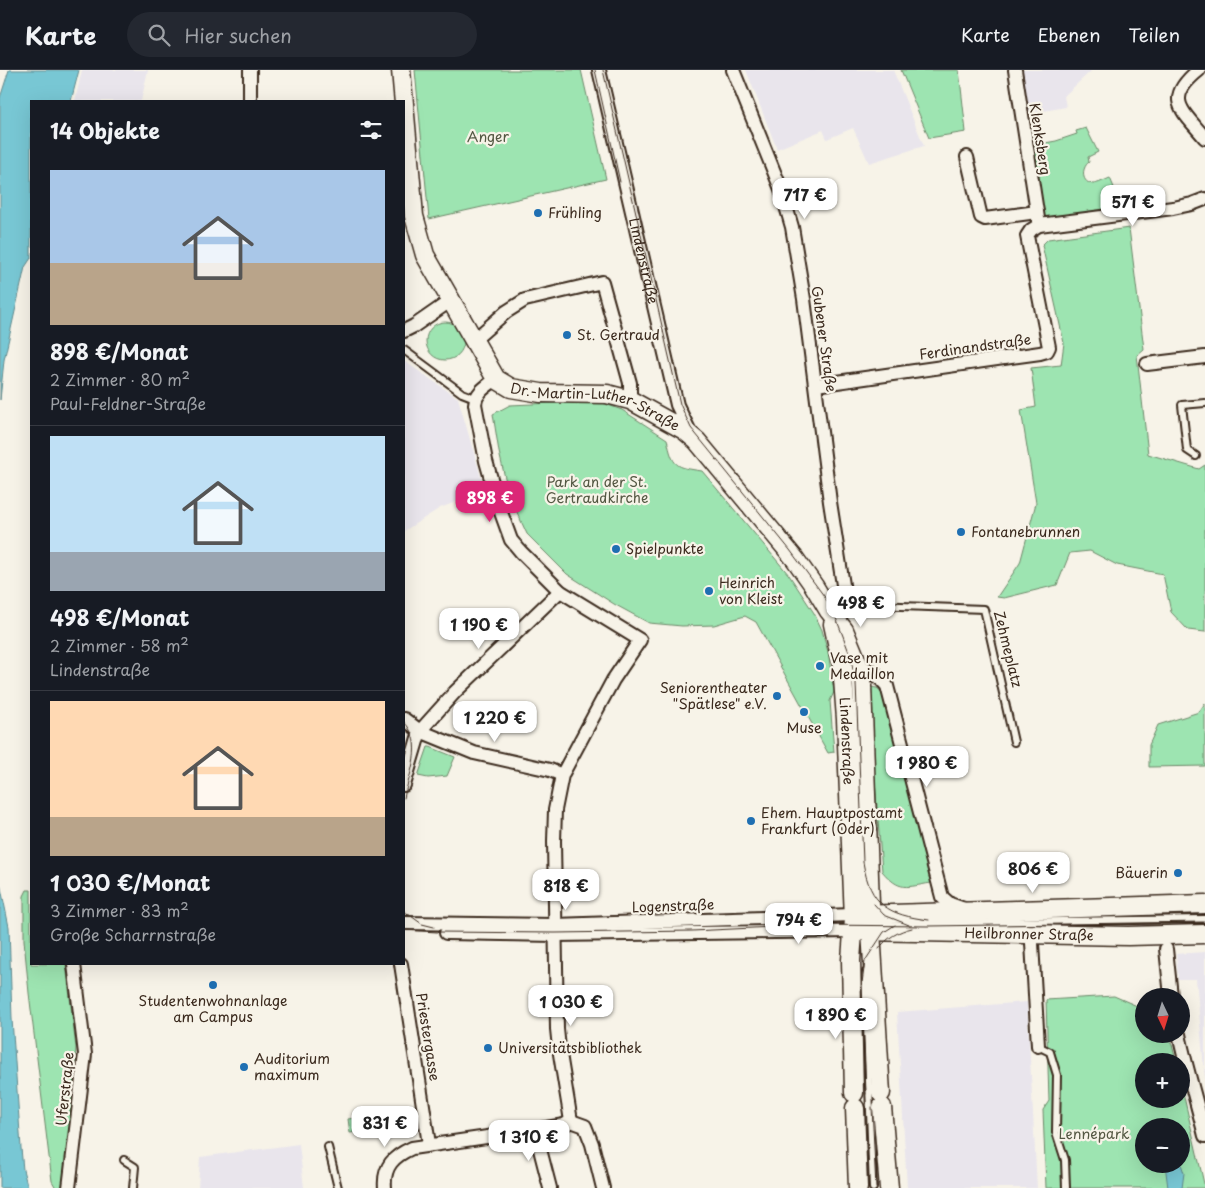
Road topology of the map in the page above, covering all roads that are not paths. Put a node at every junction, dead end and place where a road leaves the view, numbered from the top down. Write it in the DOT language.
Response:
graph roads {
  1 [pos="250,70"];
  2 [pos="401,70"];
  3 [pos="599,70"];
  4 [pos="733,70"];
  5 [pos="1014,70"];
  6 [pos="1192,72"];
  7 [pos="250,100"];
  8 [pos="404,100"];
  9 [pos="405,116"];
  10 [pos="1205,138"];
  11 [pos="967,157"];
  12 [pos="1205,199"];
  13 [pos="1037,212"];
  14 [pos="1039,225"];
  15 [pos="450,301"];
  16 [pos="405,330"];
  17 [pos="474,340"];
  18 [pos="405,351"];
  19 [pos="1205,356"];
  20 [pos="1146,364"];
  21 [pos="496,378"];
  22 [pos="816,385"];
  23 [pos="476,398"];
  24 [pos="630,400"];
  25 [pos="1205,403"];
  26 [pos="693,436"];
  27 [pos="1196,456"];
  28 [pos="560,591"];
  29 [pos="846,604"];
  30 [pos="829,611"];
  31 [pos="850,665"];
  32 [pos="405,720"];
  33 [pos="420,731"];
  34 [pos="1014,742"];
  35 [pos="562,775"];
  36 [pos="405,782"];
  37 [pos="849,806"];
  38 [pos="1205,904"];
  39 [pos="969,911"];
  40 [pos="870,914"];
  41 [pos="1205,919"];
  42 [pos="405,923"];
  43 [pos="928,923"];
  44 [pos="555,930"];
  45 [pos="405,932"];
  46 [pos="1205,934"];
  47 [pos="1032,943"];
  48 [pos="1166,949"];
  49 [pos="870,957"];
  50 [pos="74,965"];
  51 [pos="401,965"];
  52 [pos="860,985"];
  53 [pos="1170,988"];
  54 [pos="866,1028"];
  55 [pos="1181,1043"];
  56 [pos="1038,1046"];
  57 [pos="571,1121"];
  58 [pos="535,1130"];
  59 [pos="1205,1136"];
  60 [pos="429,1144"];
  61 [pos="328,1146"];
  62 [pos="124,1160"];
  63 [pos="69,1188"];
  64 [pos="133,1188"];
  65 [pos="338,1188"];
  66 [pos="385,1188"];
  67 [pos="550,1188"];
  68 [pos="603,1188"];
  69 [pos="858,1188"];
  70 [pos="873,1188"];
  71 [pos="889,1188"];
  72 [pos="1066,1188"];
  1 -- 7 [label="street"];
  2 -- 8 [label="street"];
  3 -- 26 [label="street, Lindenstraße"];
  4 -- 22 [label="street, Gubener Straße"];
  5 -- 13 [label="street, Klenksberg"];
  6 -- 10 [label="street"];
  9 -- 15 [label="street"];
  11 -- 13 [label="street"];
  12 -- 14 [label="street"];
  13 -- 14 [label="street, Klenksberg"];
  14 -- 22 [label="street, Ferdinandstraße"];
  15 -- 16 [label="street"];
  15 -- 17 [label="street"];
  17 -- 21 [label="street"];
  17 -- 24 [label="street"];
  18 -- 23 [label="lane"];
  19 -- 20 [label="street"];
  21 -- 23 [label="street"];
  21 -- 24 [label="street, Dr.-Martin-Luther-Straße"];
  22 -- 29 [label="street, Gubener Straße"];
  23 -- 28 [label="street"];
  24 -- 26 [label="street, Dr.-Martin-Luther-Straße"];
  25 -- 27 [label="lane"];
  26 -- 30 [label="street, Lindenstraße"];
  28 -- 33 [label="street"];
  28 -- 35 [label="street"];
  29 -- 30 [label="street"];
  29 -- 34 [label="lane, Zehmeplatz"];
  30 -- 31 [label="street, Lindenstraße"];
  31 -- 37 [label="street, Lindenstraße"];
  31 -- 39 [label="street"];
  31 -- 40 [label="street, Lindenstraße"];
  32 -- 33 [label="street"];
  33 -- 35 [label="street"];
  33 -- 36 [label="street"];
  35 -- 44 [label="street"];
  37 -- 40 [label="street, Lindenstraße"];
  37 -- 40 [label="lane"];
  38 -- 39 [label="street, Heilbronner Straße"];
  39 -- 40 [label="street, Heilbronner Straße"];
  40 -- 43 [label="lane"];
  40 -- 43 [label="lane"];
  40 -- 43 [label="lane"];
  40 -- 44 [label="street, Logenstraße"];
  40 -- 46 [label="street, Heilbronner Straße"];
  40 -- 49 [label="street"];
  40 -- 52 [label="street"];
  41 -- 43 [label="lane"];
  42 -- 44 [label="street, Logenstraße"];
  44 -- 45 [label="street, Logenstraße"];
  44 -- 57 [label="street"];
  47 -- 56 [label="street, Heilbronner Straße"];
  48 -- 53 [label="street"];
  49 -- 52 [label="lane"];
  49 -- 54 [label="lane"];
  49 -- 71 [label="street"];
  50 -- 63 [label="street, Uferstraße"];
  51 -- 60 [label="street, Priestergasse"];
  52 -- 54 [label="lane"];
  52 -- 69 [label="street"];
  54 -- 70 [label="lane"];
  55 -- 59 [label="street"];
  56 -- 72 [label="lane"];
  57 -- 58 [label="street"];
  57 -- 68 [label="street"];
  58 -- 60 [label="street"];
  58 -- 67 [label="street"];
  60 -- 66 [label="street"];
  61 -- 65 [label="lane"];
  62 -- 64 [label="lane"];
}
